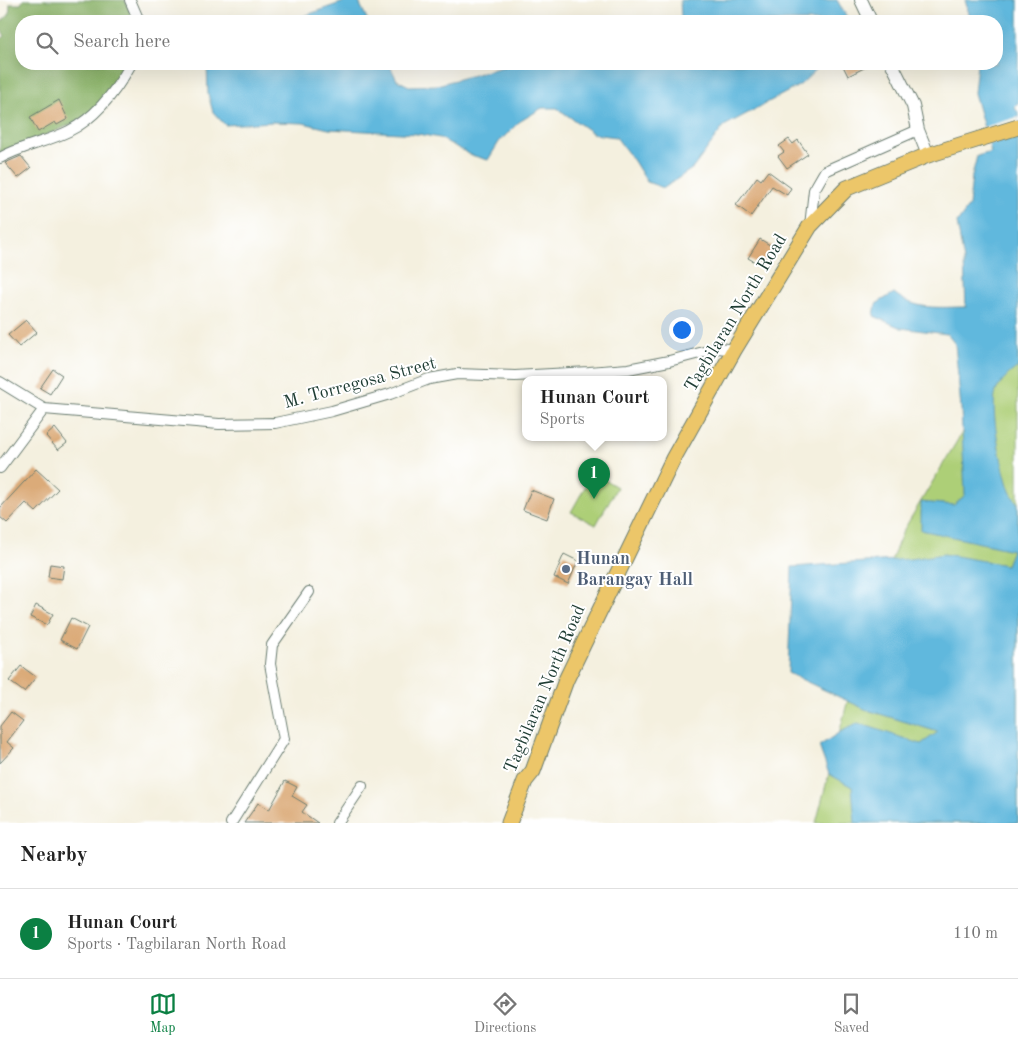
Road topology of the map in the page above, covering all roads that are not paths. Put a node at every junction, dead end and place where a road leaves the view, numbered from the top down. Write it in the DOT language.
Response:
graph roads {
  1 [pos="130,0"];
  2 [pos="861,0"];
  3 [pos="136,15"];
  4 [pos="868,15"];
  5 [pos="127,70"];
  6 [pos="895,70"];
  7 [pos="1018,126"];
  8 [pos="918,130"];
  9 [pos="928,155"];
  10 [pos="0,158"];
  11 [pos="810,226"];
  12 [pos="734,350"];
  13 [pos="0,382"];
  14 [pos="44,410"];
  15 [pos="0,468"];
  16 [pos="309,592"];
  17 [pos="362,786"];
  18 [pos="230,823"];
  19 [pos="337,823"];
  20 [pos="509,823"];
  1 -- 3 [label="street"];
  2 -- 4 [label="street"];
  5 -- 10 [label="street"];
  6 -- 8 [label="street"];
  7 -- 9 [label="main road, Tagbilaran North Road"];
  8 -- 9 [label="street"];
  8 -- 11 [label="street"];
  9 -- 11 [label="main road, Tagbilaran North Road"];
  11 -- 12 [label="main road, Tagbilaran North Road"];
  12 -- 14 [label="street, M. Torregosa Street"];
  12 -- 20 [label="main road, Tagbilaran North Road"];
  13 -- 14 [label="street, M. Torregosa Street"];
  14 -- 15 [label="street"];
  16 -- 18 [label="street"];
  17 -- 19 [label="street"];
}
